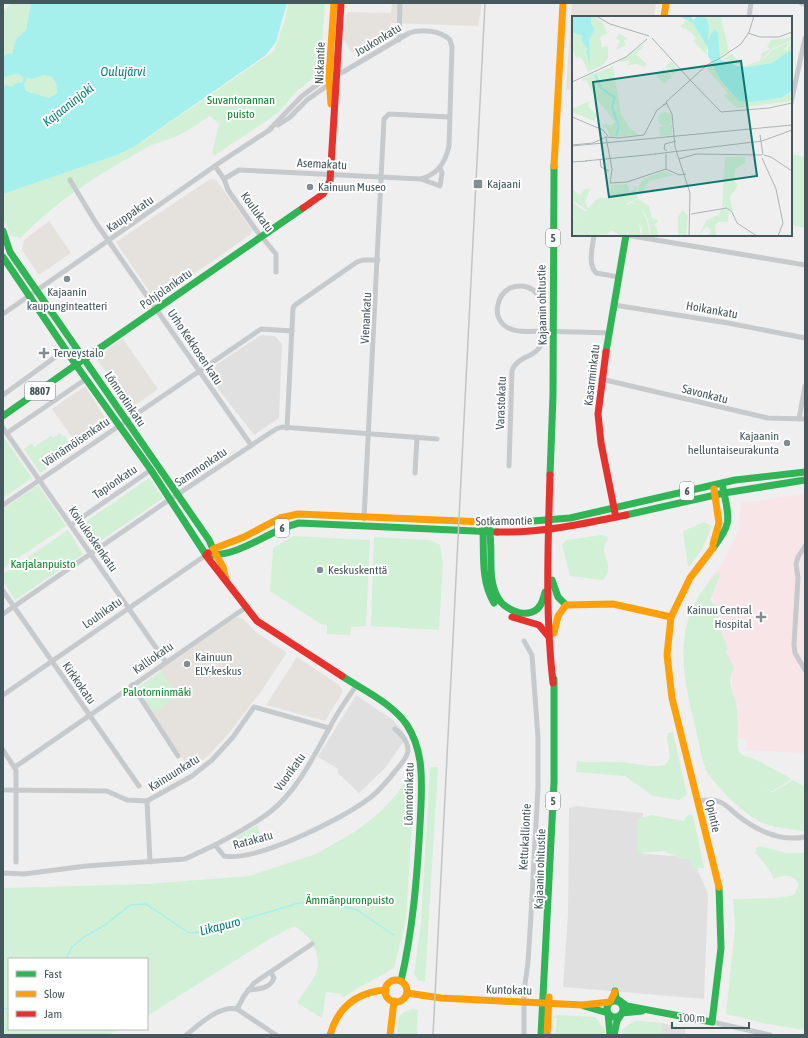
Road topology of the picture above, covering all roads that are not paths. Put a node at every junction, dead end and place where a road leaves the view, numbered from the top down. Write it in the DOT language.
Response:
graph roads {
  1 [pos="334,3"];
  2 [pos="341,3"];
  3 [pos="400,3"];
  4 [pos="563,3"];
  5 [pos="666,3"];
  6 [pos="751,3"];
  7 [pos="801,3"];
  8 [pos="805,4"];
  9 [pos="664,16"];
  10 [pos="749,16"];
  11 [pos="805,38"];
  12 [pos="399,40"];
  13 [pos="332,76"];
  14 [pos="329,85"];
  15 [pos="792,98"];
  16 [pos="449,117"];
  17 [pos="333,124"];
  18 [pos="269,130"];
  19 [pos="215,166"];
  20 [pos="440,168"];
  21 [pos="330,174"];
  22 [pos="382,176"];
  23 [pos="224,179"];
  24 [pos="421,179"];
  25 [pos="70,180"];
  26 [pos="3,231"];
  27 [pos="262,236"];
  28 [pos="594,236"];
  29 [pos="626,236"];
  30 [pos="632,236"];
  31 [pos="109,240"];
  32 [pos="5,245"];
  33 [pos="3,257"];
  34 [pos="378,260"];
  35 [pos="805,266"];
  36 [pos="276,272"];
  37 [pos="619,277"];
  38 [pos="36,290"];
  39 [pos="29,296"];
  40 [pos="614,305"];
  41 [pos="157,309"];
  42 [pos="3,314"];
  43 [pos="292,331"];
  44 [pos="609,333"];
  45 [pos="805,338"];
  46 [pos="65,350"];
  47 [pos="84,359"];
  48 [pos="76,365"];
  49 [pos="199,371"];
  50 [pos="86,379"];
  51 [pos="601,379"];
  52 [pos="805,386"];
  53 [pos="3,395"];
  54 [pos="3,416"];
  55 [pos="802,419"];
  56 [pos="126,420"];
  57 [pos="119,424"];
  58 [pos="3,428"];
  59 [pos="287,428"];
  60 [pos="6,433"];
  61 [pos="369,434"];
  62 [pos="418,437"];
  63 [pos="437,439"];
  64 [pos="251,445"];
  65 [pos="509,466"];
  66 [pos="151,470"];
  67 [pos="805,472"];
  68 [pos="415,474"];
  69 [pos="39,479"];
  70 [pos="805,480"];
  71 [pos="722,483"];
  72 [pos="714,485"];
  73 [pos="724,493"];
  74 [pos="177,495"];
  75 [pos="715,495"];
  76 [pos="169,499"];
  77 [pos="3,505"];
  78 [pos="614,508"];
  79 [pos="364,517"];
  80 [pos="616,518"];
  81 [pos="486,523"];
  82 [pos="71,525"];
  83 [pos="364,526"];
  84 [pos="487,533"];
  85 [pos="805,546"];
  86 [pos="213,549"];
  87 [pos="711,549"];
  88 [pos="91,554"];
  89 [pos="206,555"];
  90 [pos="217,557"];
  91 [pos="226,580"];
  92 [pos="549,582"];
  93 [pos="3,591"];
  94 [pos="569,604"];
  95 [pos="14,606"];
  96 [pos="129,607"];
  97 [pos="245,608"];
  98 [pos="3,614"];
  99 [pos="671,617"];
  100 [pos="551,635"];
  101 [pos="524,641"];
  102 [pos="52,662"];
  103 [pos="166,662"];
  104 [pos="805,670"];
  105 [pos="132,685"];
  106 [pos="356,686"];
  107 [pos="3,695"];
  108 [pos="89,715"];
  109 [pos="329,728"];
  110 [pos="395,729"];
  111 [pos="3,750"];
  112 [pos="178,756"];
  113 [pos="15,767"];
  114 [pos="138,786"];
  115 [pos="3,790"];
  116 [pos="16,790"];
  117 [pos="147,801"];
  118 [pos="698,801"];
  119 [pos="805,837"];
  120 [pos="215,845"];
  121 [pos="16,862"];
  122 [pos="150,862"];
  123 [pos="3,873"];
  124 [pos="312,944"];
  125 [pos="271,972"];
  126 [pos="401,981"];
  127 [pos="248,990"];
  128 [pos="386,990"];
  129 [pos="407,993"];
  130 [pos="394,1001"];
  131 [pos="524,1002"];
  132 [pos="610,1002"];
  133 [pos="621,1002"];
  134 [pos="582,1005"];
  135 [pos="237,1009"];
  136 [pos="648,1011"];
  137 [pos="622,1013"];
  138 [pos="608,1014"];
  139 [pos="545,1018"];
  140 [pos="712,1022"];
  141 [pos="186,1035"];
  142 [pos="276,1035"];
  143 [pos="330,1035"];
  144 [pos="390,1035"];
  145 [pos="524,1035"];
  146 [pos="541,1035"];
  147 [pos="547,1035"];
  148 [pos="610,1035"];
  149 [pos="614,1035"];
  150 [pos="770,1035"];
  1 -- 13 [label="main road, Niskantie"];
  2 -- 13 [label="main road, Niskantie"];
  3 -- 12 [label="street"];
  4 -- 92 [label="main road, Kajaanin ohitustie / 5"];
  5 -- 9 [label="main road"];
  6 -- 10 [label="street"];
  7 -- 8 [label="street"];
  11 -- 15 [label="street"];
  12 -- 13 [label="street, Joukonkatu"];
  12 -- 16 [label="street, Joukonkatu"];
  13 -- 14 [label="main road, Niskantie"];
  13 -- 17 [label="main road, Niskantie"];
  13 -- 18 [label="street, Kauppakatu"];
  14 -- 17 [label="main road, Niskantie"];
  14 -- 18 [label="street, Kauppakatu"];
  16 -- 20 [label="street, Asemakatu"];
  16 -- 22 [label="street, Vienankatu"];
  17 -- 21 [label="main road, Niskantie"];
  18 -- 19 [label="street, Kauppakatu"];
  19 -- 23 [label="street, Koulukatu"];
  19 -- 31 [label="street, Kauppakatu"];
  20 -- 24 [label="street"];
  20 -- 24 [label="street, Asemakatu"];
  21 -- 22 [label="street, Asemakatu"];
  21 -- 23 [label="street, Asemakatu"];
  21 -- 27 [label="main road, Pohjolankatu"];
  22 -- 24 [label="street, Asemakatu"];
  22 -- 34 [label="street, Vienankatu"];
  23 -- 27 [label="street, Koulukatu"];
  25 -- 31 [label="street, Urho Kekkosen katu"];
  26 -- 32 [label="main road, Lönnrotinkatu"];
  27 -- 36 [label="street, Koulukatu"];
  27 -- 41 [label="main road, Pohjolankatu"];
  28 -- 37 [label="street"];
  29 -- 37 [label="main road, Kasarminkatu"];
  30 -- 35 [label="street"];
  31 -- 38 [label="street, Kauppakatu"];
  31 -- 41 [label="street, Urho Kekkosen katu"];
  32 -- 38 [label="main road, Lönnrotinkatu"];
  33 -- 39 [label="main road, Lönnrotinkatu"];
  34 -- 43 [label="street"];
  34 -- 61 [label="street, Vienankatu"];
  37 -- 40 [label="main road, Kasarminkatu"];
  38 -- 39 [label="street, Kauppakatu"];
  38 -- 47 [label="main road, Lönnrotinkatu"];
  39 -- 42 [label="street, Kauppakatu"];
  39 -- 46 [label="main road, Lönnrotinkatu"];
  40 -- 44 [label="main road, Kasarminkatu"];
  40 -- 45 [label="street, Hoikankatu"];
  41 -- 47 [label="main road, Pohjolankatu"];
  41 -- 49 [label="street, Urho Kekkosen katu"];
  43 -- 49 [label="street, Väinämöisenkatu"];
  43 -- 59 [label="street"];
  44 -- 51 [label="main road, Kasarminkatu"];
  44 -- 65 [label="street, Varastokatu"];
  46 -- 48 [label="main road, Lönnrotinkatu"];
  46 -- 53 [label="street"];
  47 -- 48 [label="main road, Pohjolankatu / 8807"];
  47 -- 56 [label="main road, Lönnrotinkatu"];
  48 -- 50 [label="main road, Lönnrotinkatu"];
  48 -- 54 [label="main road, Pohjolankatu / 8807"];
  49 -- 56 [label="street, Väinämöisenkatu"];
  49 -- 64 [label="street, Urho Kekkosen katu"];
  50 -- 57 [label="main road, Lönnrotinkatu"];
  50 -- 60 [label="street"];
  51 -- 55 [label="street, Savonkatu"];
  51 -- 78 [label="main road, Kasarminkatu"];
  52 -- 55 [label="street"];
  56 -- 57 [label="street, Väinämöisenkatu"];
  56 -- 74 [label="main road, Lönnrotinkatu"];
  57 -- 66 [label="main road, Lönnrotinkatu"];
  57 -- 69 [label="street, Väinämöisenkatu"];
  58 -- 60 [label="street, Koivukoskenkatu"];
  59 -- 61 [label="street, Sammonkatu"];
  59 -- 64 [label="street, Sammonkatu"];
  60 -- 69 [label="street, Koivukoskenkatu"];
  61 -- 62 [label="street, Sammonkatu"];
  61 -- 79 [label="street, Vienankatu"];
  62 -- 63 [label="street, Sammonkatu"];
  62 -- 68 [label="street"];
  64 -- 74 [label="street, Sammonkatu"];
  66 -- 76 [label="main road, Lönnrotinkatu"];
  66 -- 82 [label="street, Tapionkatu"];
  67 -- 71 [label="main road, Sotkamontie / 6"];
  69 -- 77 [label="street, Väinämöisenkatu"];
  69 -- 82 [label="street, Koivukoskenkatu"];
  70 -- 73 [label="main road, Sotkamontie / 6"];
  71 -- 72 [label="main road, Sotkamontie / 6"];
  71 -- 73 [label="main road"];
  72 -- 75 [label="main road"];
  72 -- 78 [label="main road, Sotkamontie / 6"];
  73 -- 75 [label="main road, Sotkamontie / 6"];
  73 -- 87 [label="main road"];
  74 -- 76 [label="street, Sammonkatu"];
  74 -- 86 [label="main road, Lönnrotinkatu"];
  75 -- 80 [label="main road, Sotkamontie / 6"];
  75 -- 87 [label="main road"];
  76 -- 88 [label="street, Sammonkatu"];
  76 -- 89 [label="main road, Lönnrotinkatu"];
  78 -- 80 [label="main road, Kasarminkatu"];
  78 -- 81 [label="main road, Sotkamontie / 6"];
  79 -- 81 [label="main road, Sotkamontie / 6"];
  79 -- 83 [label="street, Vienankatu"];
  79 -- 86 [label="main road, Sotkamontie / 6"];
  80 -- 84 [label="main road, Sotkamontie / 6"];
  81 -- 84 [label="main road"];
  82 -- 88 [label="street, Koivukoskenkatu"];
  83 -- 84 [label="main road, Sotkamontie / 6"];
  83 -- 90 [label="main road, Sotkamontie / 6"];
  84 -- 92 [label="main road"];
  84 -- 100 [label="main road"];
  85 -- 104 [label="street"];
  86 -- 89 [label="main road, Louhikatu"];
  86 -- 90 [label="main road, Lönnrotinkatu"];
  87 -- 99 [label="main road, Opintie"];
  88 -- 95 [label="street, Sammonkatu"];
  88 -- 96 [label="street, Koivukoskenkatu"];
  89 -- 90 [label="main road"];
  89 -- 91 [label="main road, Lönnrotinkatu"];
  89 -- 96 [label="street, Louhikatu"];
  90 -- 91 [label="main road, Lönnrotinkatu"];
  91 -- 97 [label="main road, Lönnrotinkatu"];
  92 -- 94 [label="main road"];
  92 -- 100 [label="main road, Kajaanin ohitustie / 5"];
  93 -- 95 [label="street, Kirkkokatu"];
  94 -- 99 [label="main road"];
  94 -- 100 [label="main road"];
  95 -- 98 [label="street, Sammonkatu"];
  95 -- 102 [label="street, Kirkkokatu"];
  96 -- 102 [label="street, Louhikatu"];
  96 -- 103 [label="street, Koivukoskenkatu"];
  97 -- 103 [label="street, Kalliokatu"];
  97 -- 106 [label="main road, Lönnrotinkatu"];
  99 -- 118 [label="main road, Opintie"];
  100 -- 139 [label="main road, Kajaanin ohitustie / 5"];
  101 -- 131 [label="street, Kettukalliontie"];
  102 -- 107 [label="street, Louhikatu"];
  102 -- 108 [label="street, Kirkkokatu"];
  103 -- 105 [label="street, Kalliokatu"];
  105 -- 108 [label="street, Kalliokatu"];
  105 -- 112 [label="street"];
  106 -- 109 [label="street, Vuorikatu"];
  106 -- 126 [label="main road, Lönnrotinkatu"];
  108 -- 113 [label="street, Kalliokatu"];
  108 -- 114 [label="street, Kirkkokatu"];
  109 -- 117 [label="street, Kainuunkatu"];
  109 -- 120 [label="street, Vuorikatu"];
  110 -- 120 [label="street, Ratakatu"];
  111 -- 113 [label="street"];
  113 -- 116 [label="street"];
  115 -- 116 [label="street, Kainuunkatu"];
  116 -- 117 [label="street, Kainuunkatu"];
  116 -- 121 [label="street"];
  117 -- 122 [label="street"];
  118 -- 119 [label="street"];
  118 -- 140 [label="main road, Opintie"];
  120 -- 122 [label="street"];
  122 -- 123 [label="street"];
  124 -- 125 [label="street"];
  125 -- 127 [label="street"];
  125 -- 127 [label="street"];
  126 -- 128 [label="main road"];
  126 -- 129 [label="main road"];
  127 -- 135 [label="street"];
  128 -- 130 [label="main road"];
  128 -- 143 [label="main road"];
  129 -- 130 [label="main road"];
  129 -- 131 [label="main road, Kuntokatu"];
  130 -- 144 [label="main road"];
  131 -- 134 [label="main road, Kuntokatu"];
  131 -- 145 [label="street, Kettukalliontie"];
  132 -- 133 [label="main road, Kuntokatu"];
  132 -- 134 [label="main road, Kuntokatu"];
  132 -- 138 [label="main road"];
  133 -- 136 [label="main road"];
  133 -- 137 [label="main road"];
  134 -- 138 [label="main road"];
  135 -- 141 [label="street"];
  135 -- 142 [label="street"];
  136 -- 137 [label="main road"];
  136 -- 140 [label="main road"];
  137 -- 138 [label="main road"];
  137 -- 149 [label="main road"];
  138 -- 148 [label="main road"];
  139 -- 146 [label="main road, Kajaanin ohitustie / 5"];
  139 -- 147 [label="main road, Kajaanin ohitustie / 5"];
  140 -- 150 [label="street"];
}
